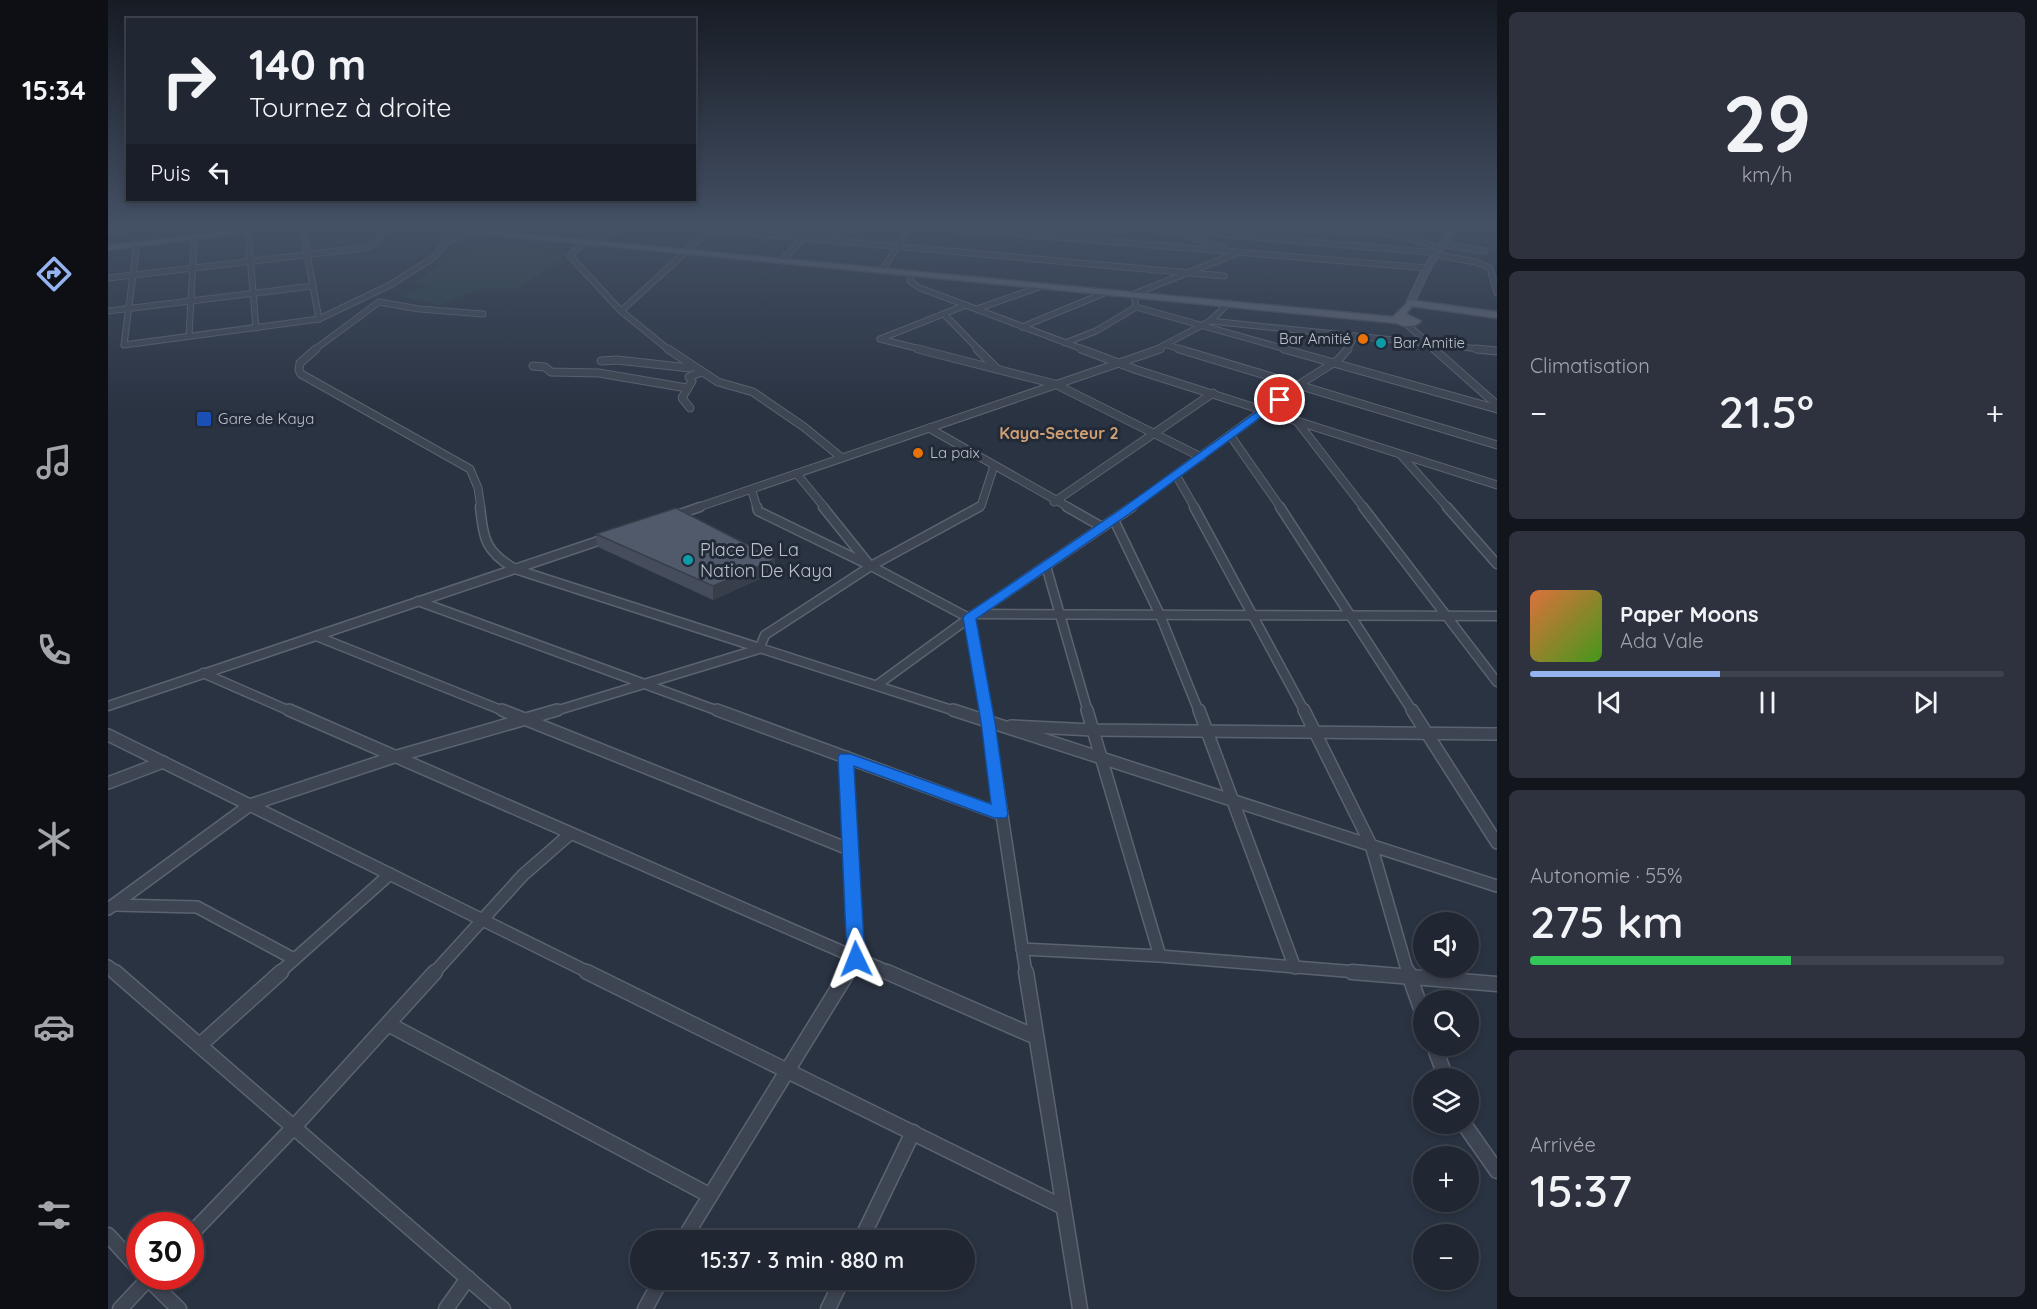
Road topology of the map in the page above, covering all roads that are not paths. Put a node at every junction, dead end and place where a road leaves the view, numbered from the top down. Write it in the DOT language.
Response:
graph roads {
  1 [pos="130,287"];
  2 [pos="192,287"];
  3 [pos="252,287"];
  4 [pos="305,287"];
  5 [pos="314,287"];
  6 [pos="385,287"];
  7 [pos="599,287"];
  8 [pos="647,287"];
  9 [pos="919,287"];
  10 [pos="1039,287"];
  11 [pos="1054,287"];
  12 [pos="1152,287"];
  13 [pos="1419,287"];
  14 [pos="1107,292"];
  15 [pos="253,293"];
  16 [pos="1134,294"];
  17 [pos="191,300"];
  18 [pos="359,300"];
  19 [pos="370,301"];
  20 [pos="1229,303"];
  21 [pos="966,305"];
  22 [pos="1136,307"];
  23 [pos="127,308"];
  24 [pos="977,309"];
  25 [pos="108,311"];
  26 [pos="621,311"];
  27 [pos="483,314"];
  28 [pos="944,314"];
  29 [pos="1497,315"];
  30 [pos="1406,318"];
  31 [pos="319,319"];
  32 [pos="1210,321"];
  33 [pos="1203,326"];
  34 [pos="1022,327"];
  35 [pos="256,328"];
  36 [pos="189,336"];
  37 [pos="1355,336"];
  38 [pos="1065,343"];
  39 [pos="1426,343"];
  40 [pos="1167,345"];
  41 [pos="1497,351"];
  42 [pos="601,361"];
  43 [pos="1334,362"];
  44 [pos="1118,363"];
  45 [pos="533,366"];
  46 [pos="998,369"];
  47 [pos="701,372"];
  48 [pos="1055,384"];
  49 [pos="1300,384"];
  50 [pos="687,388"];
  51 [pos="1213,393"];
  52 [pos="1497,407"];
  53 [pos="690,408"];
  54 [pos="1265,410"];
  55 [pos="1296,420"];
  56 [pos="929,428"];
  57 [pos="1154,434"];
  58 [pos="1230,435"];
  59 [pos="1497,445"];
  60 [pos="1401,454"];
  61 [pos="1201,457"];
  62 [pos="842,458"];
  63 [pos="993,466"];
  64 [pos="797,474"];
  65 [pos="1176,475"];
  66 [pos="1497,485"];
  67 [pos="752,491"];
  68 [pos="1054,502"];
  69 [pos="668,518"];
  70 [pos="1114,520"];
  71 [pos="1102,528"];
  72 [pos="613,536"];
  73 [pos="1497,564"];
  74 [pos="871,566"];
  75 [pos="1046,566"];
  76 [pos="515,569"];
  77 [pos="418,601"];
  78 [pos="1060,615"];
  79 [pos="1160,615"];
  80 [pos="1254,615"];
  81 [pos="1350,615"];
  82 [pos="1447,615"];
  83 [pos="973,616"];
  84 [pos="1497,616"];
  85 [pos="315,636"];
  86 [pos="759,648"];
  87 [pos="203,673"];
  88 [pos="1497,682"];
  89 [pos="646,685"];
  90 [pos="877,685"];
  91 [pos="108,706"];
  92 [pos="524,720"];
  93 [pos="992,723"];
  94 [pos="1093,730"];
  95 [pos="1207,731"];
  96 [pos="1316,733"];
  97 [pos="1427,734"];
  98 [pos="1497,734"];
  99 [pos="108,735"];
  100 [pos="394,757"];
  101 [pos="846,757"];
  102 [pos="1103,759"];
  103 [pos="163,762"];
  104 [pos="108,783"];
  105 [pos="1231,801"];
  106 [pos="250,804"];
  107 [pos="1000,814"];
  108 [pos="570,834"];
  109 [pos="1497,843"];
  110 [pos="1371,845"];
  111 [pos="851,850"];
  112 [pos="390,874"];
  113 [pos="1497,886"];
  114 [pos="111,907"];
  115 [pos="483,920"];
  116 [pos="1022,949"];
  117 [pos="1160,956"];
  118 [pos="294,959"];
  119 [pos="856,959"];
  120 [pos="108,966"];
  121 [pos="1295,968"];
  122 [pos="1409,977"];
  123 [pos="1497,984"];
  124 [pos="1414,990"];
  125 [pos="388,1024"];
  126 [pos="1036,1037"];
  127 [pos="200,1046"];
  128 [pos="787,1070"];
  129 [pos="294,1127"];
  130 [pos="913,1132"];
  131 [pos="1471,1134"];
  132 [pos="1497,1172"];
  133 [pos="709,1195"];
  134 [pos="1063,1206"];
  135 [pos="204,1220"];
  136 [pos="689,1230"];
  137 [pos="866,1230"];
  138 [pos="108,1235"];
  139 [pos="126,1254"];
  140 [pos="468,1278"];
  141 [pos="135,1290"];
  142 [pos="160,1290"];
  143 [pos="655,1290"];
  144 [pos="837,1290"];
  145 [pos="120,1309"];
  146 [pos="179,1309"];
  147 [pos="446,1309"];
  148 [pos="503,1309"];
  149 [pos="645,1309"];
  150 [pos="828,1309"];
  151 [pos="1080,1309"];
  1 -- 23 [label="street"];
  2 -- 17 [label="street"];
  3 -- 15 [label="street"];
  4 -- 15 [label="street"];
  5 -- 31 [label="street"];
  6 -- 18 [label="street"];
  7 -- 26 [label="street"];
  8 -- 26 [label="street"];
  9 -- 21 [label="street"];
  10 -- 24 [label="street"];
  11 -- 14 [label="main road"];
  12 -- 16 [label="street"];
  13 -- 30 [label="main road"];
  14 -- 16 [label="main road"];
  14 -- 34 [label="street"];
  15 -- 17 [label="street"];
  15 -- 35 [label="street"];
  16 -- 20 [label="main road"];
  16 -- 22 [label="street"];
  17 -- 23 [label="street"];
  17 -- 36 [label="street"];
  18 -- 19 [label="street"];
  18 -- 31 [label="street"];
  20 -- 30 [label="main road"];
  20 -- 32 [label="street"];
  21 -- 24 [label="street"];
  21 -- 28 [label="street"];
  22 -- 33 [label="street"];
  22 -- 38 [label="street"];
  23 -- 25 [label="street"];
  23 -- 36 [label="street"];
  24 -- 34 [label="street"];
  26 -- 47 [label="street"];
  27 -- 76 [label="street"];
  28 -- 46 [label="street"];
  28 -- 46 [label="street"];
  29 -- 30 [label="main road"];
  30 -- 39 [label="street"];
  31 -- 35 [label="street"];
  32 -- 33 [label="street"];
  32 -- 37 [label="street"];
  33 -- 40 [label="street"];
  33 -- 43 [label="street"];
  34 -- 38 [label="street"];
  35 -- 36 [label="street"];
  37 -- 39 [label="street"];
  37 -- 43 [label="street"];
  38 -- 44 [label="street"];
  39 -- 41 [label="street"];
  39 -- 52 [label="street"];
  40 -- 44 [label="street"];
  40 -- 49 [label="street"];
  42 -- 47 [label="street"];
  43 -- 49 [label="street"];
  43 -- 52 [label="street"];
  44 -- 48 [label="street"];
  44 -- 51 [label="street"];
  45 -- 50 [label="street"];
  46 -- 48 [label="street"];
  47 -- 50 [label="street"];
  47 -- 62 [label="street"];
  48 -- 56 [label="street"];
  48 -- 57 [label="street"];
  49 -- 54 [label="street"];
  49 -- 59 [label="street"];
  50 -- 53 [label="street"];
  51 -- 54 [label="street"];
  51 -- 57 [label="street"];
  54 -- 55 [label="street"];
  54 -- 58 [label="street"];
  55 -- 60 [label="street"];
  55 -- 82 [label="street"];
  56 -- 62 [label="street"];
  56 -- 63 [label="street"];
  57 -- 61 [label="street"];
  57 -- 68 [label="street"];
  58 -- 61 [label="street"];
  58 -- 81 [label="street"];
  60 -- 66 [label="street"];
  60 -- 73 [label="street"];
  61 -- 65 [label="street"];
  62 -- 64 [label="street"];
  63 -- 68 [label="street"];
  63 -- 74 [label="street"];
  64 -- 69 [label="street"];
  64 -- 74 [label="street"];
  65 -- 70 [label="street"];
  65 -- 80 [label="street"];
  67 -- 74 [label="street"];
  68 -- 71 [label="street"];
  70 -- 71 [label="street"];
  70 -- 79 [label="street"];
  71 -- 75 [label="street"];
  72 -- 76 [label="street"];
  74 -- 83 [label="street"];
  74 -- 86 [label="street"];
  75 -- 78 [label="street"];
  75 -- 83 [label="street"];
  76 -- 77 [label="street"];
  76 -- 86 [label="street"];
  77 -- 85 [label="street"];
  77 -- 89 [label="street"];
  78 -- 79 [label="street"];
  78 -- 83 [label="street"];
  78 -- 94 [label="street"];
  79 -- 80 [label="street"];
  79 -- 95 [label="street"];
  80 -- 81 [label="street"];
  80 -- 96 [label="street"];
  81 -- 82 [label="street"];
  81 -- 97 [label="street"];
  82 -- 84 [label="street"];
  82 -- 88 [label="street"];
  83 -- 90 [label="street"];
  83 -- 93 [label="street"];
  85 -- 87 [label="street"];
  85 -- 92 [label="street"];
  86 -- 89 [label="street"];
  86 -- 90 [label="street"];
  87 -- 91 [label="street"];
  87 -- 100 [label="street"];
  89 -- 92 [label="street"];
  89 -- 101 [label="street"];
  90 -- 93 [label="street"];
  92 -- 100 [label="street"];
  92 -- 111 [label="street"];
  93 -- 94 [label="street"];
  93 -- 102 [label="street"];
  93 -- 107 [label="street"];
  94 -- 95 [label="street"];
  94 -- 102 [label="street"];
  95 -- 96 [label="street"];
  95 -- 105 [label="street"];
  96 -- 97 [label="street"];
  96 -- 110 [label="street"];
  97 -- 98 [label="street"];
  97 -- 109 [label="street"];
  99 -- 103 [label="street"];
  100 -- 106 [label="street"];
  100 -- 108 [label="street"];
  101 -- 107 [label="street"];
  101 -- 111 [label="street"];
  102 -- 105 [label="street"];
  102 -- 117 [label="street"];
  103 -- 104 [label="street"];
  103 -- 106 [label="street"];
  105 -- 110 [label="street"];
  105 -- 121 [label="street"];
  106 -- 112 [label="street"];
  106 -- 114 [label="street"];
  107 -- 116 [label="street"];
  108 -- 115 [label="street"];
  108 -- 119 [label="street"];
  110 -- 113 [label="street"];
  110 -- 122 [label="street"];
  111 -- 119 [label="street"];
  112 -- 115 [label="street"];
  112 -- 118 [label="street"];
  114 -- 118 [label="street"];
  115 -- 125 [label="street"];
  115 -- 128 [label="street"];
  116 -- 117 [label="street"];
  116 -- 126 [label="street"];
  117 -- 121 [label="street"];
  118 -- 127 [label="street"];
  119 -- 126 [label="street"];
  119 -- 128 [label="street"];
  120 -- 127 [label="street"];
  121 -- 122 [label="street"];
  122 -- 123 [label="street"];
  122 -- 124 [label="street"];
  125 -- 129 [label="street"];
  125 -- 133 [label="street"];
  126 -- 134 [label="street"];
  127 -- 129 [label="street"];
  128 -- 130 [label="street"];
  128 -- 133 [label="street"];
  129 -- 135 [label="street"];
  129 -- 140 [label="street"];
  130 -- 134 [label="street"];
  130 -- 137 [label="street"];
  131 -- 132 [label="street"];
  133 -- 136 [label="street"];
  134 -- 151 [label="street"];
  138 -- 139 [label="street"];
  140 -- 147 [label="street"];
  140 -- 148 [label="street"];
  141 -- 145 [label="street"];
  142 -- 146 [label="street"];
  143 -- 149 [label="street"];
  144 -- 150 [label="street"];
}
